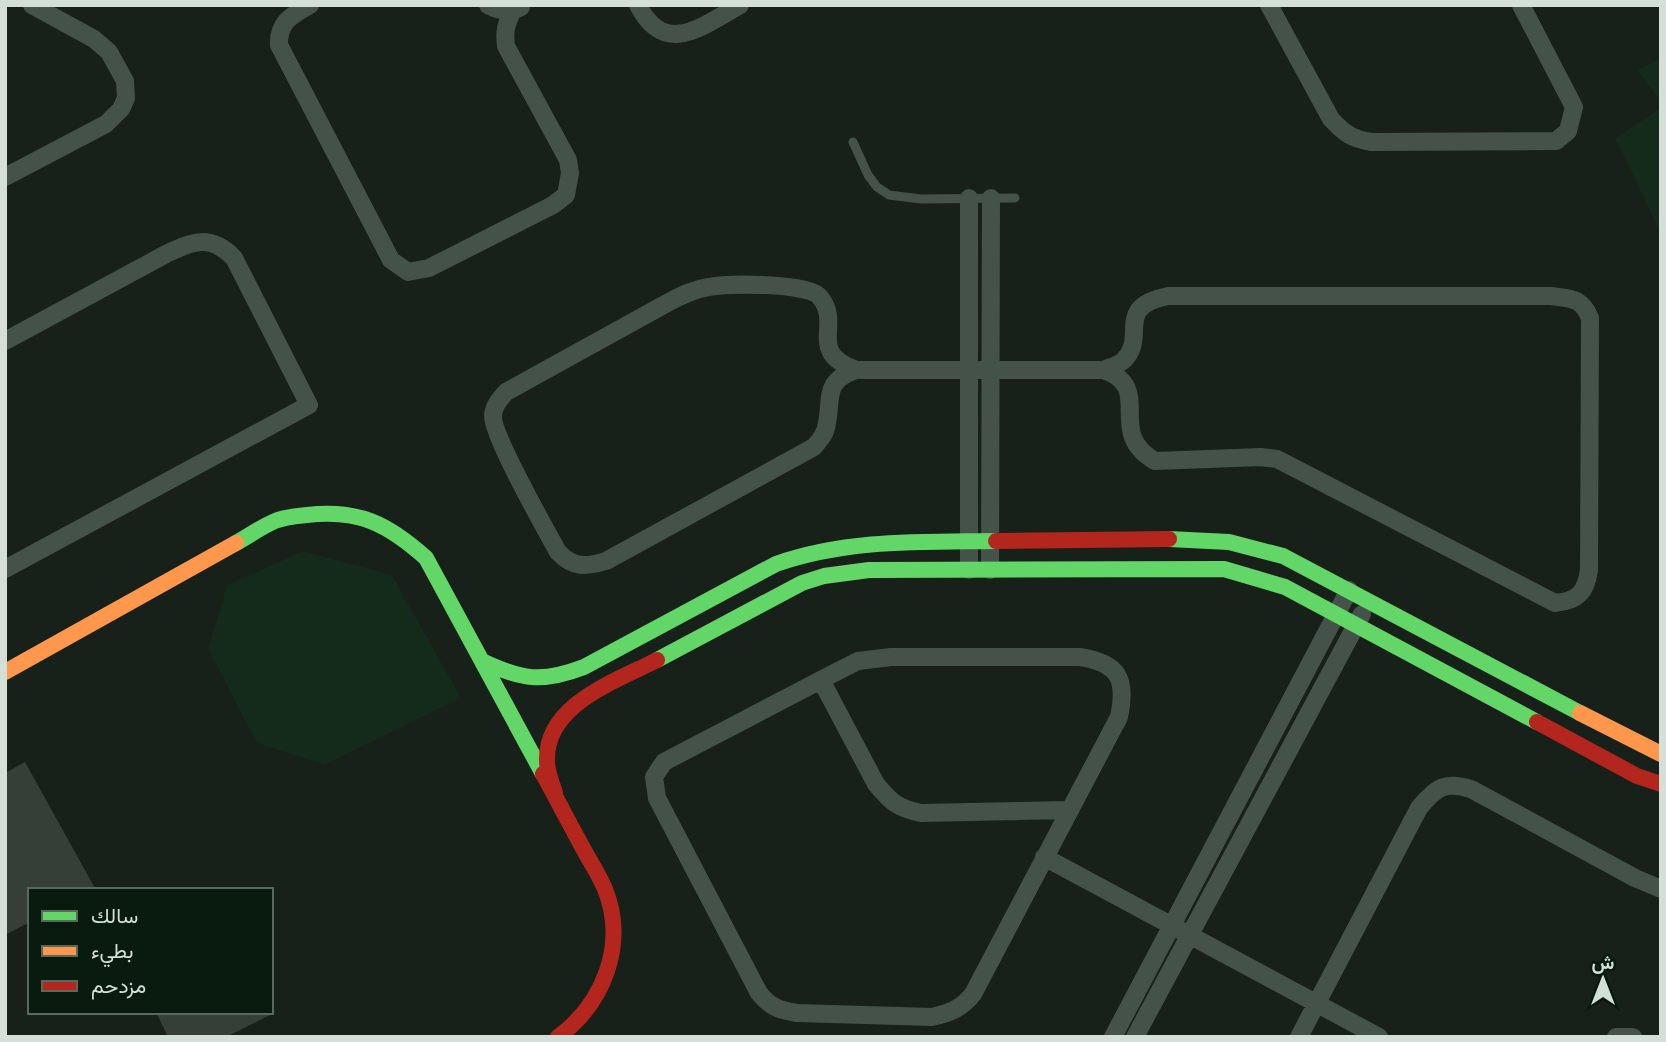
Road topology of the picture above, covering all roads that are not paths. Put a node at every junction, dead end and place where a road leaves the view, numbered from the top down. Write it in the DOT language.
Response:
graph roads {
  1 [pos="32,5"];
  2 [pos="310,5"];
  3 [pos="488,5"];
  4 [pos="638,5"];
  5 [pos="740,5"];
  6 [pos="1269,5"];
  7 [pos="1521,5"];
  8 [pos="519,8"];
  9 [pos="853,142"];
  10 [pos="5,177"];
  11 [pos="969,198"];
  12 [pos="991,198"];
  13 [pos="1015,198"];
  14 [pos="5,341"];
  15 [pos="856,370"];
  16 [pos="969,370"];
  17 [pos="990,370"];
  18 [pos="1103,370"];
  19 [pos="969,542"];
  20 [pos="990,542"];
  21 [pos="5,569"];
  22 [pos="969,570"];
  23 [pos="990,570"];
  24 [pos="1349,590"];
  25 [pos="1369,601"];
  26 [pos="1336,614"];
  27 [pos="1356,625"];
  28 [pos="482,661"];
  29 [pos="5,669"];
  30 [pos="821,680"];
  31 [pos="1661,754"];
  32 [pos="1661,784"];
  33 [pos="555,793"];
  34 [pos="1069,810"];
  35 [pos="1044,857"];
  36 [pos="1661,889"];
  37 [pos="1172,925"];
  38 [pos="1190,935"];
  39 [pos="1317,1003"];
  40 [pos="558,1037"];
  41 [pos="1113,1037"];
  42 [pos="1135,1037"];
  43 [pos="1299,1037"];
  44 [pos="1380,1037"];
  45 [pos="1616,1037"];
  46 [pos="1633,1037"];
  1 -- 10 [label="street"];
  2 -- 8 [label="street"];
  3 -- 8 [label="street"];
  4 -- 5 [label="street"];
  6 -- 7 [label="street"];
  9 -- 11 [label="lane"];
  11 -- 12 [label="lane"];
  11 -- 16 [label="street"];
  12 -- 13 [label="lane"];
  12 -- 17 [label="street"];
  14 -- 21 [label="street"];
  15 -- 15 [label="street"];
  15 -- 16 [label="street"];
  16 -- 17 [label="street"];
  16 -- 19 [label="street"];
  17 -- 18 [label="street"];
  17 -- 20 [label="street"];
  18 -- 18 [label="street"];
  19 -- 20 [label="street"];
  19 -- 22 [label="street"];
  19 -- 28 [label="street"];
  20 -- 23 [label="street"];
  20 -- 24 [label="street"];
  22 -- 23 [label="street"];
  22 -- 33 [label="street"];
  23 -- 26 [label="street"];
  24 -- 25 [label="street"];
  24 -- 26 [label="street"];
  25 -- 27 [label="street"];
  25 -- 31 [label="street"];
  26 -- 27 [label="street"];
  26 -- 37 [label="street"];
  27 -- 32 [label="street"];
  27 -- 38 [label="street"];
  28 -- 29 [label="street"];
  28 -- 33 [label="street"];
  30 -- 34 [label="street"];
  30 -- 34 [label="street"];
  30 -- 35 [label="street"];
  33 -- 40 [label="street"];
  34 -- 35 [label="street"];
  35 -- 37 [label="street"];
  36 -- 39 [label="street"];
  37 -- 38 [label="street"];
  37 -- 41 [label="street"];
  38 -- 39 [label="street"];
  38 -- 42 [label="street"];
  39 -- 43 [label="street"];
  39 -- 44 [label="street"];
  45 -- 46 [label="street"];
}
